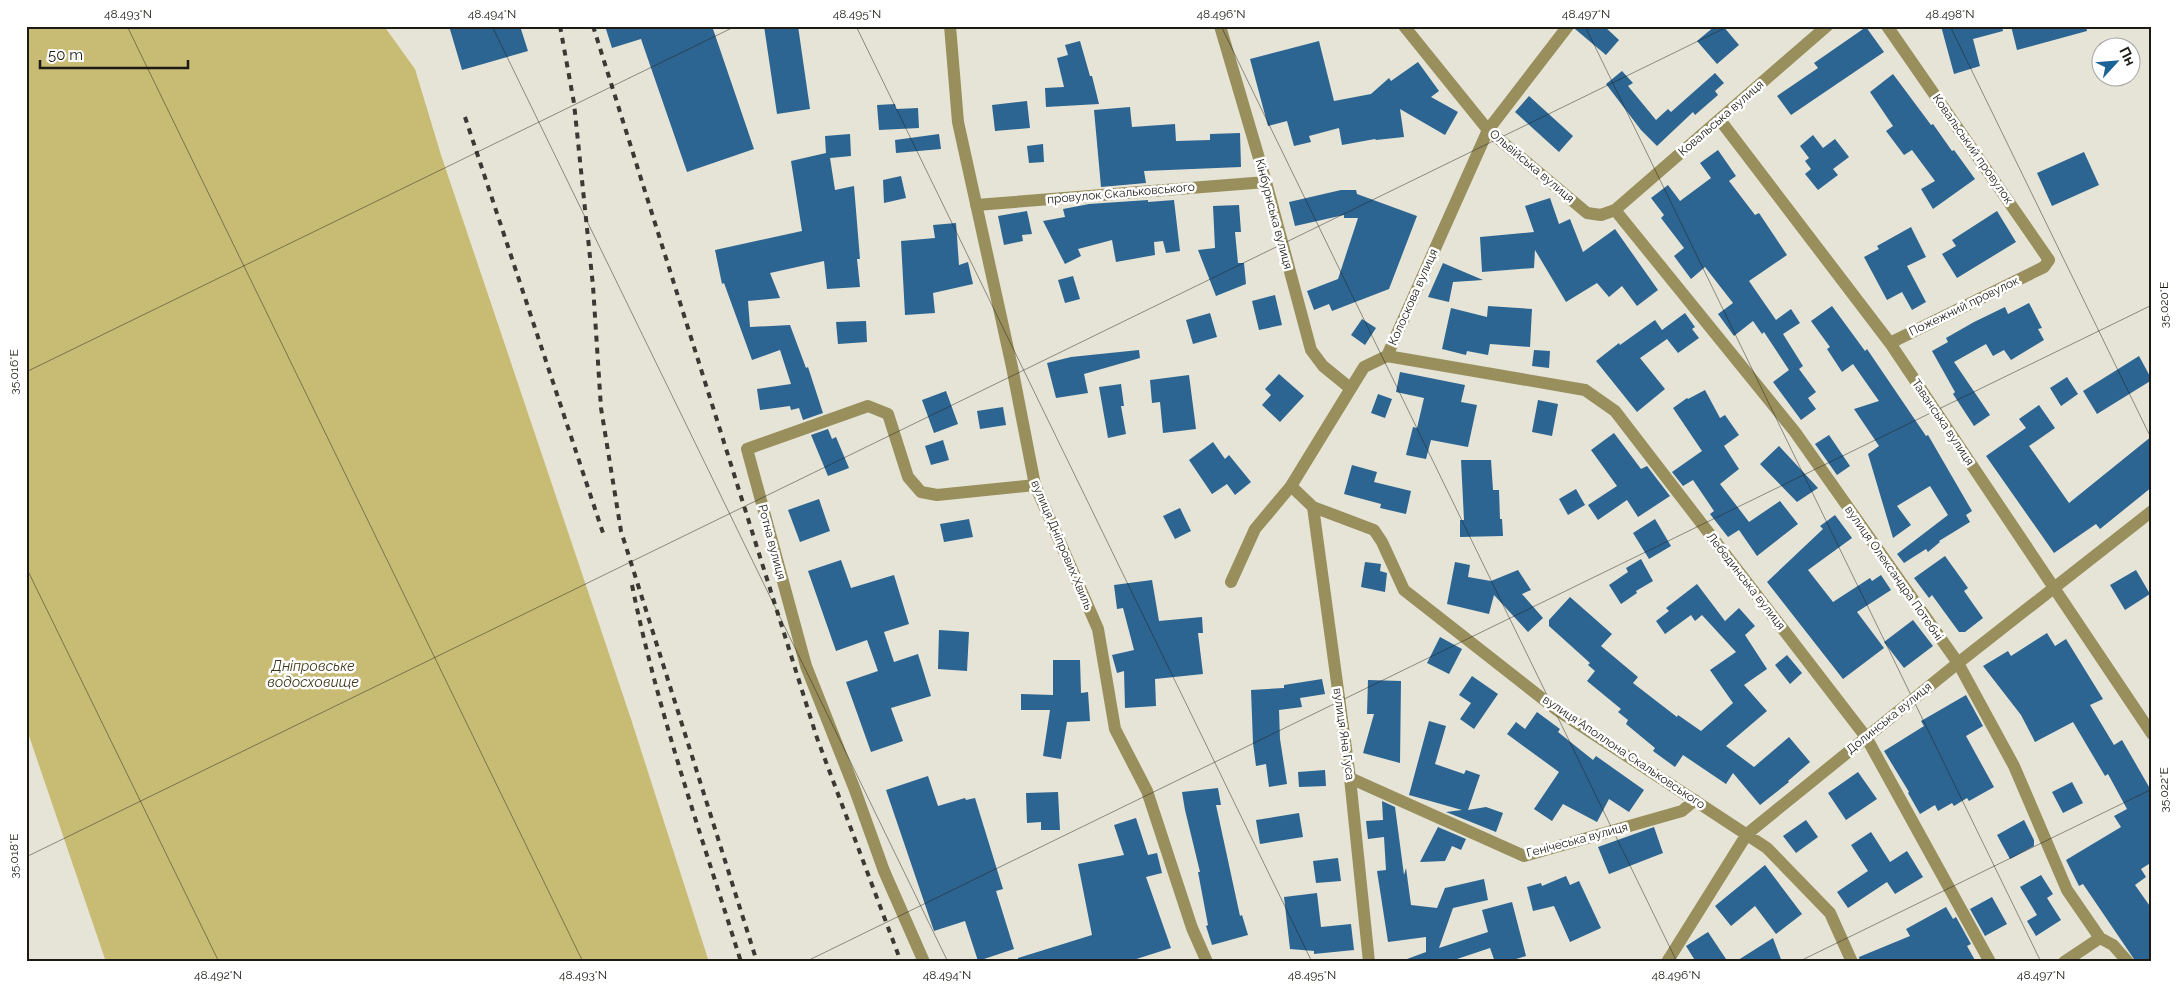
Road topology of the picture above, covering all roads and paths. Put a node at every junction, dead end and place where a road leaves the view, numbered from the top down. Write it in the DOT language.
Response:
graph roads {
  1 [pos="950,26"];
  2 [pos="1220,26"];
  3 [pos="1404,26"];
  4 [pos="1568,26"];
  5 [pos="1827,26"];
  6 [pos="1887,26"];
  7 [pos="1720,120"];
  8 [pos="1488,130"];
  9 [pos="1266,182"];
  10 [pos="976,205"];
  11 [pos="1614,210"];
  12 [pos="2038,270"];
  13 [pos="1890,342"];
  14 [pos="1387,356"];
  15 [pos="1350,388"];
  16 [pos="1035,485"];
  17 [pos="1290,486"];
  18 [pos="1313,507"];
  19 [pos="2152,511"];
  20 [pos="1231,582"];
  21 [pos="2055,588"];
  22 [pos="1958,663"];
  23 [pos="2152,734"];
  24 [pos="1866,737"];
  25 [pos="1350,778"];
  26 [pos="1695,800"];
  27 [pos="1747,834"];
  28 [pos="2100,938"];
  29 [pos="924,962"];
  30 [pos="1207,962"];
  31 [pos="1368,962"];
  32 [pos="1668,962"];
  33 [pos="1852,962"];
  34 [pos="1990,962"];
  35 [pos="2064,962"];
  36 [pos="2128,962"];
  1 -- 10 [label="street, вулиця Дніпрових Хвиль"];
  2 -- 9 [label="street, Кінбурнська вулиця"];
  3 -- 8 [label="street, Ольвійська вулиця"];
  4 -- 8 [label="street, Колоскова вулиця"];
  5 -- 7 [label="street, Ковальська вулиця"];
  6 -- 12 [label="street, Ковальський провулок"];
  7 -- 11 [label="street, Ковальська вулиця"];
  7 -- 13 [label="street, Таванська вулиця"];
  8 -- 11 [label="street, Ольвійська вулиця"];
  8 -- 14 [label="street, Колоскова вулиця"];
  9 -- 10 [label="street, провулок Скальковського"];
  9 -- 15 [label="street, Кінбурнська вулиця"];
  10 -- 16 [label="street, вулиця Дніпрових Хвиль"];
  11 -- 22 [label="street, вулиця Олександра Потебні"];
  12 -- 13 [label="street, Пожежний провулок"];
  13 -- 21 [label="street, Таванська вулиця"];
  14 -- 15 [label="street, Колоскова вулиця"];
  14 -- 24 [label="street, Лебединська вулиця"];
  15 -- 17 [label="street, Колоскова вулиця"];
  16 -- 29 [label="street, Ротна вулиця"];
  16 -- 30 [label="street, вулиця Дніпрових Хвиль"];
  17 -- 18 [label="street, вулиця Аполлона Скальковського"];
  17 -- 20 [label="street, Колоскова вулиця"];
  18 -- 25 [label="street, вулиця Яна Гуса"];
  18 -- 26 [label="street, вулиця Аполлона Скальковського"];
  19 -- 21 [label="street, Долинська вулиця"];
  21 -- 22 [label="street, Долинська вулиця"];
  21 -- 23 [label="street, Таванська вулиця"];
  22 -- 24 [label="street, Долинська вулиця"];
  22 -- 28 [label="street, вулиця Олександра Потебні"];
  24 -- 27 [label="street, Долинська вулиця"];
  24 -- 34 [label="street, Лебединська вулиця"];
  25 -- 26 [label="street, Генічеська вулиця"];
  25 -- 31 [label="street, вулиця Яна Гуса"];
  26 -- 27 [label="street, вулиця Аполлона Скальковського"];
  27 -- 32 [label="street, Долинська вулиця"];
  27 -- 33 [label="street, вулиця Аполлона Скальковського"];
  28 -- 35 [label="street"];
  28 -- 36 [label="street, вулиця Олександра Потебні"];
}
